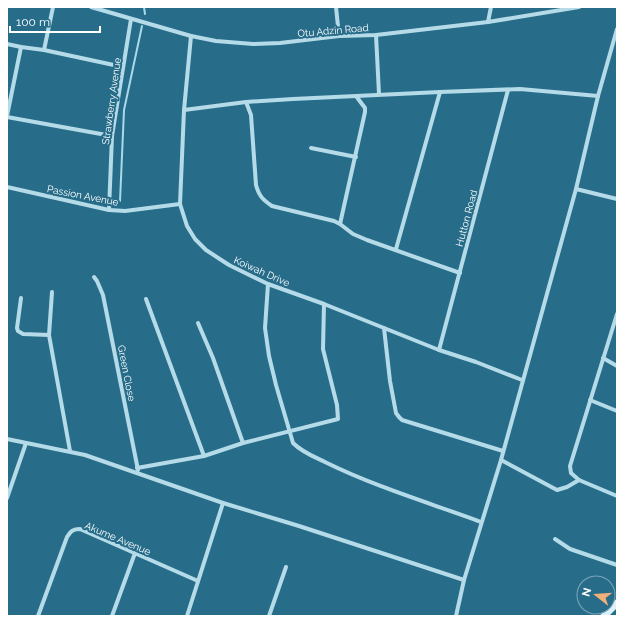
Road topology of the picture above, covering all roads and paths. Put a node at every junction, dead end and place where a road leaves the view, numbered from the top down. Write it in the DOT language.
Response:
graph roads {
  1 [pos="53,7"];
  2 [pos="91,7"];
  3 [pos="336,7"];
  4 [pos="491,7"];
  5 [pos="579,7"];
  6 [pos="131,19"];
  7 [pos="488,22"];
  8 [pos="617,29"];
  9 [pos="376,35"];
  10 [pos="191,36"];
  11 [pos="339,36"];
  12 [pos="7,44"];
  13 [pos="21,47"];
  14 [pos="44,50"];
  15 [pos="123,67"];
  16 [pos="508,90"];
  17 [pos="440,92"];
  18 [pos="379,94"];
  19 [pos="356,96"];
  20 [pos="598,96"];
  21 [pos="246,102"];
  22 [pos="184,110"];
  23 [pos="7,116"];
  24 [pos="112,136"];
  25 [pos="311,148"];
  26 [pos="356,157"];
  27 [pos="7,187"];
  28 [pos="576,189"];
  29 [pos="617,199"];
  30 [pos="180,204"];
  31 [pos="109,210"];
  32 [pos="340,224"];
  33 [pos="396,250"];
  34 [pos="460,273"];
  35 [pos="94,277"];
  36 [pos="268,284"];
  37 [pos="52,292"];
  38 [pos="21,298"];
  39 [pos="146,299"];
  40 [pos="324,304"];
  41 [pos="617,314"];
  42 [pos="198,323"];
  43 [pos="384,328"];
  44 [pos="49,335"];
  45 [pos="439,350"];
  46 [pos="603,358"];
  47 [pos="617,366"];
  48 [pos="522,380"];
  49 [pos="590,400"];
  50 [pos="617,411"];
  51 [pos="289,432"];
  52 [pos="7,438"];
  53 [pos="26,443"];
  54 [pos="243,443"];
  55 [pos="70,451"];
  56 [pos="503,451"];
  57 [pos="204,456"];
  58 [pos="501,460"];
  59 [pos="137,468"];
  60 [pos="139,474"];
  61 [pos="579,480"];
  62 [pos="617,496"];
  63 [pos="7,498"];
  64 [pos="223,503"];
  65 [pos="481,522"];
  66 [pos="555,539"];
  67 [pos="136,553"];
  68 [pos="617,565"];
  69 [pos="286,568"];
  70 [pos="464,580"];
  71 [pos="198,581"];
  72 [pos="617,603"];
  73 [pos="38,616"];
  74 [pos="112,616"];
  75 [pos="187,616"];
  76 [pos="269,616"];
  77 [pos="456,616"];
  78 [pos="604,616"];
  1 -- 14 [label="street"];
  2 -- 6 [label="street, Otu Adzin Road"];
  3 -- 11 [label="street"];
  4 -- 7 [label="street"];
  5 -- 7 [label="street, Otu Adzin Road"];
  6 -- 10 [label="street, Otu Adzin Road"];
  6 -- 15 [label="street, Strawberry Avenue"];
  7 -- 9 [label="street, Otu Adzin Road"];
  8 -- 20 [label="street"];
  9 -- 11 [label="street, Otu Adzin Road"];
  9 -- 18 [label="street"];
  10 -- 11 [label="street, Otu Adzin Road"];
  10 -- 22 [label="street, Koiwah Drive"];
  12 -- 13 [label="street"];
  13 -- 14 [label="street"];
  13 -- 23 [label="street"];
  14 -- 15 [label="street"];
  15 -- 24 [label="street, Strawberry Avenue"];
  16 -- 17 [label="street"];
  16 -- 20 [label="street"];
  16 -- 34 [label="street, Hutton Road"];
  17 -- 18 [label="street"];
  17 -- 33 [label="street"];
  18 -- 19 [label="street"];
  19 -- 21 [label="street"];
  19 -- 26 [label="street"];
  20 -- 28 [label="street"];
  21 -- 22 [label="street"];
  21 -- 32 [label="street"];
  22 -- 30 [label="street, Koiwah Drive"];
  23 -- 24 [label="street"];
  24 -- 31 [label="street, Strawberry Avenue"];
  25 -- 26 [label="street"];
  26 -- 32 [label="street"];
  27 -- 31 [label="street, Passion Avenue"];
  28 -- 29 [label="street"];
  28 -- 48 [label="street"];
  30 -- 31 [label="street, Passion Avenue"];
  30 -- 36 [label="street, Koiwah Drive"];
  32 -- 33 [label="street"];
  33 -- 34 [label="street"];
  34 -- 45 [label="street, Hutton Road"];
  35 -- 59 [label="street, Green Close"];
  36 -- 40 [label="street, Koiwah Drive"];
  36 -- 51 [label="street"];
  37 -- 44 [label="street"];
  38 -- 44 [label="street"];
  39 -- 57 [label="street"];
  40 -- 43 [label="street, Koiwah Drive"];
  40 -- 51 [label="street"];
  41 -- 46 [label="street"];
  42 -- 54 [label="street"];
  43 -- 45 [label="street, Koiwah Drive"];
  43 -- 56 [label="street"];
  44 -- 55 [label="street"];
  45 -- 48 [label="street, Koiwah Drive"];
  46 -- 47 [label="street"];
  46 -- 49 [label="street"];
  48 -- 56 [label="street"];
  49 -- 50 [label="street"];
  49 -- 61 [label="street"];
  51 -- 54 [label="street"];
  51 -- 65 [label="street"];
  52 -- 53 [label="street"];
  53 -- 55 [label="street"];
  53 -- 63 [label="street"];
  54 -- 57 [label="street"];
  55 -- 60 [label="street"];
  56 -- 58 [label="street"];
  57 -- 59 [label="street"];
  58 -- 61 [label="street"];
  58 -- 65 [label="street"];
  59 -- 60 [label="street, Green Close"];
  60 -- 64 [label="street"];
  61 -- 62 [label="street"];
  64 -- 70 [label="street"];
  64 -- 71 [label="street"];
  65 -- 70 [label="street"];
  66 -- 68 [label="street"];
  67 -- 71 [label="street, Akume Avenue"];
  67 -- 73 [label="street, Akume Avenue"];
  67 -- 74 [label="street"];
  69 -- 76 [label="street"];
  70 -- 77 [label="street"];
  71 -- 75 [label="street"];
  72 -- 78 [label="main road"];
}
